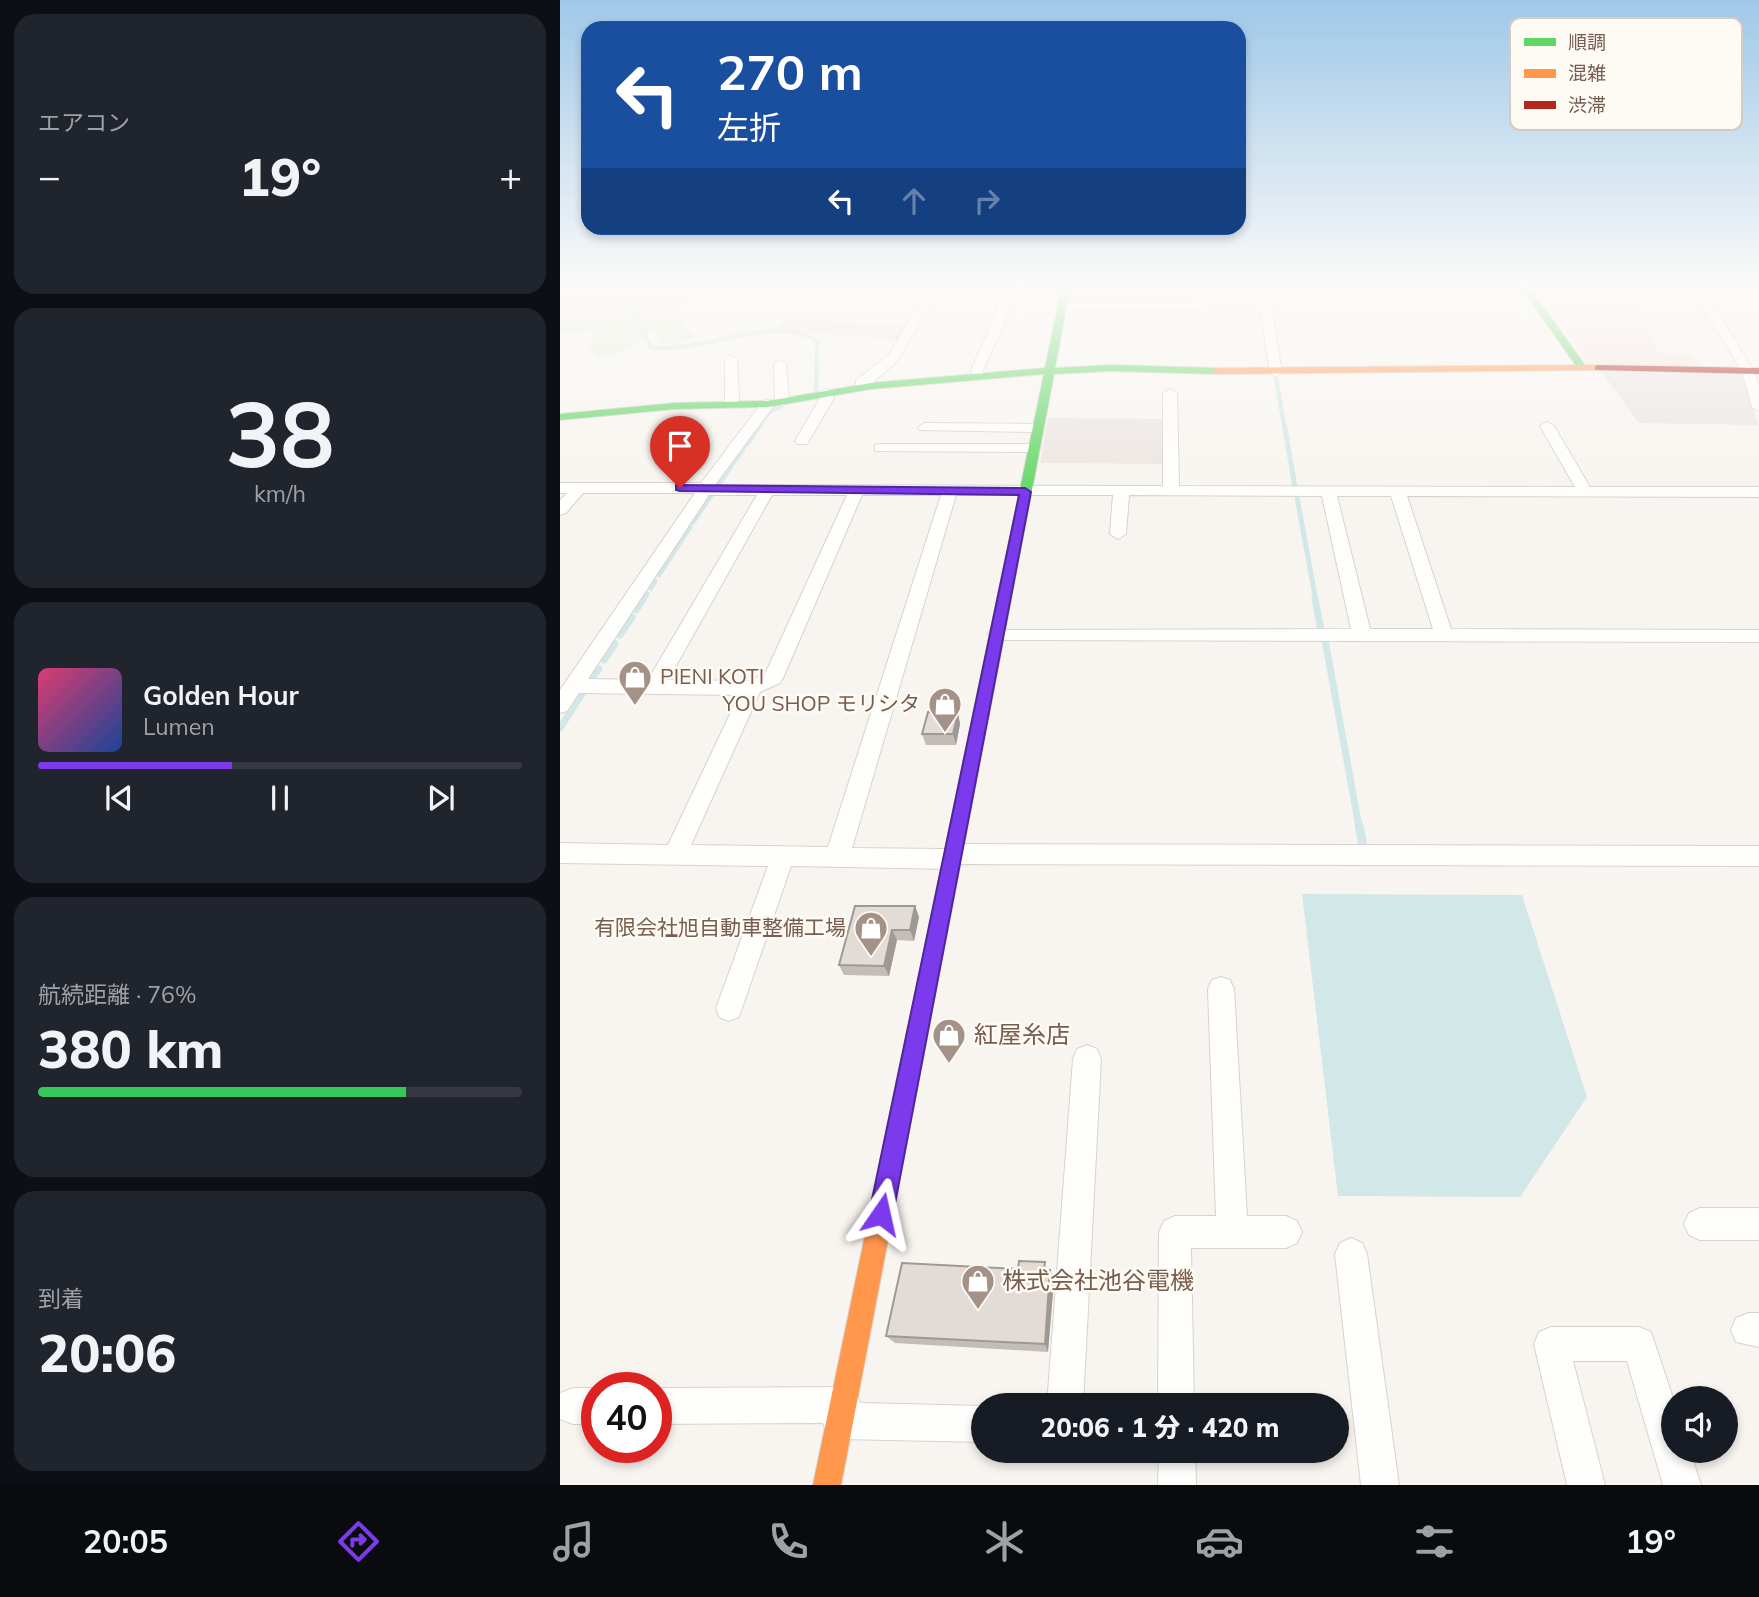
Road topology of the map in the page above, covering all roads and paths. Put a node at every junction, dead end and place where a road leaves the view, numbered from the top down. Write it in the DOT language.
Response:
graph roads {
  1 [pos="894,356"];
  2 [pos="983,356"];
  3 [pos="1052,356"];
  4 [pos="1274,356"];
  5 [pos="1573,356"];
  6 [pos="1743,356"];
  7 [pos="731,359"];
  8 [pos="780,364"];
  9 [pos="1581,368"];
  10 [pos="1049,371"];
  11 [pos="1753,371"];
  12 [pos="1276,373"];
  13 [pos="978,376"];
  14 [pos="860,387"];
  15 [pos="825,393"];
  16 [pos="1170,393"];
  17 [pos="775,403"];
  18 [pos="729,405"];
  19 [pos="1759,407"];
  20 [pos="560,417"];
  21 [pos="1547,426"];
  22 [pos="925,427"];
  23 [pos="1038,428"];
  24 [pos="802,441"];
  25 [pos="880,448"];
  26 [pos="1034,448"];
  27 [pos="560,488"];
  28 [pos="579,488"];
  29 [pos="704,489"];
  30 [pos="1328,489"];
  31 [pos="1397,489"];
  32 [pos="766,490"];
  33 [pos="856,491"];
  34 [pos="950,491"];
  35 [pos="1584,491"];
  36 [pos="1025,492"];
  37 [pos="1121,492"];
  38 [pos="1171,492"];
  39 [pos="1759,492"];
  40 [pos="560,510"];
  41 [pos="1118,534"];
  42 [pos="997,634"];
  43 [pos="1362,635"];
  44 [pos="1444,635"];
  45 [pos="1759,636"];
  46 [pos="573,687"];
  47 [pos="654,687"];
  48 [pos="752,688"];
  49 [pos="560,706"];
  50 [pos="560,853"];
  51 [pos="675,854"];
  52 [pos="783,856"];
  53 [pos="1759,856"];
  54 [pos="837,857"];
  55 [pos="953,857"];
  56 [pos="1221,989"];
  57 [pos="729,1008"];
  58 [pos="1087,1059"];
  59 [pos="1700,1224"];
  60 [pos="1759,1224"];
  61 [pos="1233,1232"];
  62 [pos="1286,1232"];
  63 [pos="1351,1254"];
  64 [pos="1066,1393"];
  65 [pos="1176,1393"];
  66 [pos="672,1407"];
  67 [pos="842,1413"];
  68 [pos="971,1423"];
  69 [pos="1177,1463"];
  70 [pos="827,1485"];
  71 [pos="1177,1485"];
  72 [pos="1380,1485"];
  73 [pos="1586,1485"];
  74 [pos="1682,1485"];
  1 -- 14 [label="street"];
  2 -- 13 [label="street"];
  3 -- 10 [label="street"];
  4 -- 12 [label="street"];
  5 -- 9 [label="street"];
  6 -- 11 [label="street"];
  7 -- 18 [label="street"];
  8 -- 17 [label="street"];
  9 -- 11 [label="street"];
  9 -- 12 [label="street"];
  10 -- 12 [label="street"];
  10 -- 13 [label="street"];
  10 -- 23 [label="street"];
  11 -- 19 [label="street"];
  13 -- 14 [label="street"];
  14 -- 15 [label="street"];
  15 -- 17 [label="street"];
  15 -- 24 [label="street"];
  16 -- 38 [label="street"];
  17 -- 18 [label="street"];
  17 -- 29 [label="street"];
  18 -- 20 [label="street"];
  21 -- 35 [label="street"];
  22 -- 23 [label="street"];
  23 -- 26 [label="street"];
  25 -- 26 [label="street"];
  26 -- 36 [label="street"];
  27 -- 28 [label="street"];
  28 -- 29 [label="street"];
  28 -- 40 [label="street"];
  29 -- 32 [label="street"];
  29 -- 46 [label="street"];
  30 -- 31 [label="street"];
  30 -- 38 [label="street"];
  30 -- 43 [label="street"];
  31 -- 35 [label="street"];
  31 -- 44 [label="street"];
  32 -- 33 [label="street"];
  32 -- 47 [label="street"];
  33 -- 34 [label="street"];
  33 -- 48 [label="street"];
  34 -- 36 [label="street"];
  34 -- 54 [label="street"];
  35 -- 39 [label="street"];
  36 -- 37 [label="street"];
  36 -- 42 [label="street"];
  37 -- 38 [label="street"];
  37 -- 41 [label="street"];
  42 -- 43 [label="street"];
  42 -- 55 [label="street"];
  43 -- 44 [label="street"];
  44 -- 45 [label="street"];
  46 -- 47 [label="street"];
  46 -- 49 [label="street"];
  47 -- 48 [label="street"];
  48 -- 51 [label="street"];
  50 -- 51 [label="street"];
  51 -- 52 [label="street"];
  52 -- 54 [label="street"];
  52 -- 57 [label="street"];
  53 -- 55 [label="street"];
  54 -- 55 [label="street"];
  55 -- 67 [label="street"];
  56 -- 61 [label="street"];
  58 -- 64 [label="street"];
  59 -- 60 [label="street"];
  61 -- 62 [label="street"];
  61 -- 65 [label="street"];
  63 -- 72 [label="street"];
  66 -- 67 [label="street"];
  67 -- 68 [label="street"];
  67 -- 70 [label="street"];
  69 -- 71 [label="street"];
  73 -- 74 [label="street"];
}
